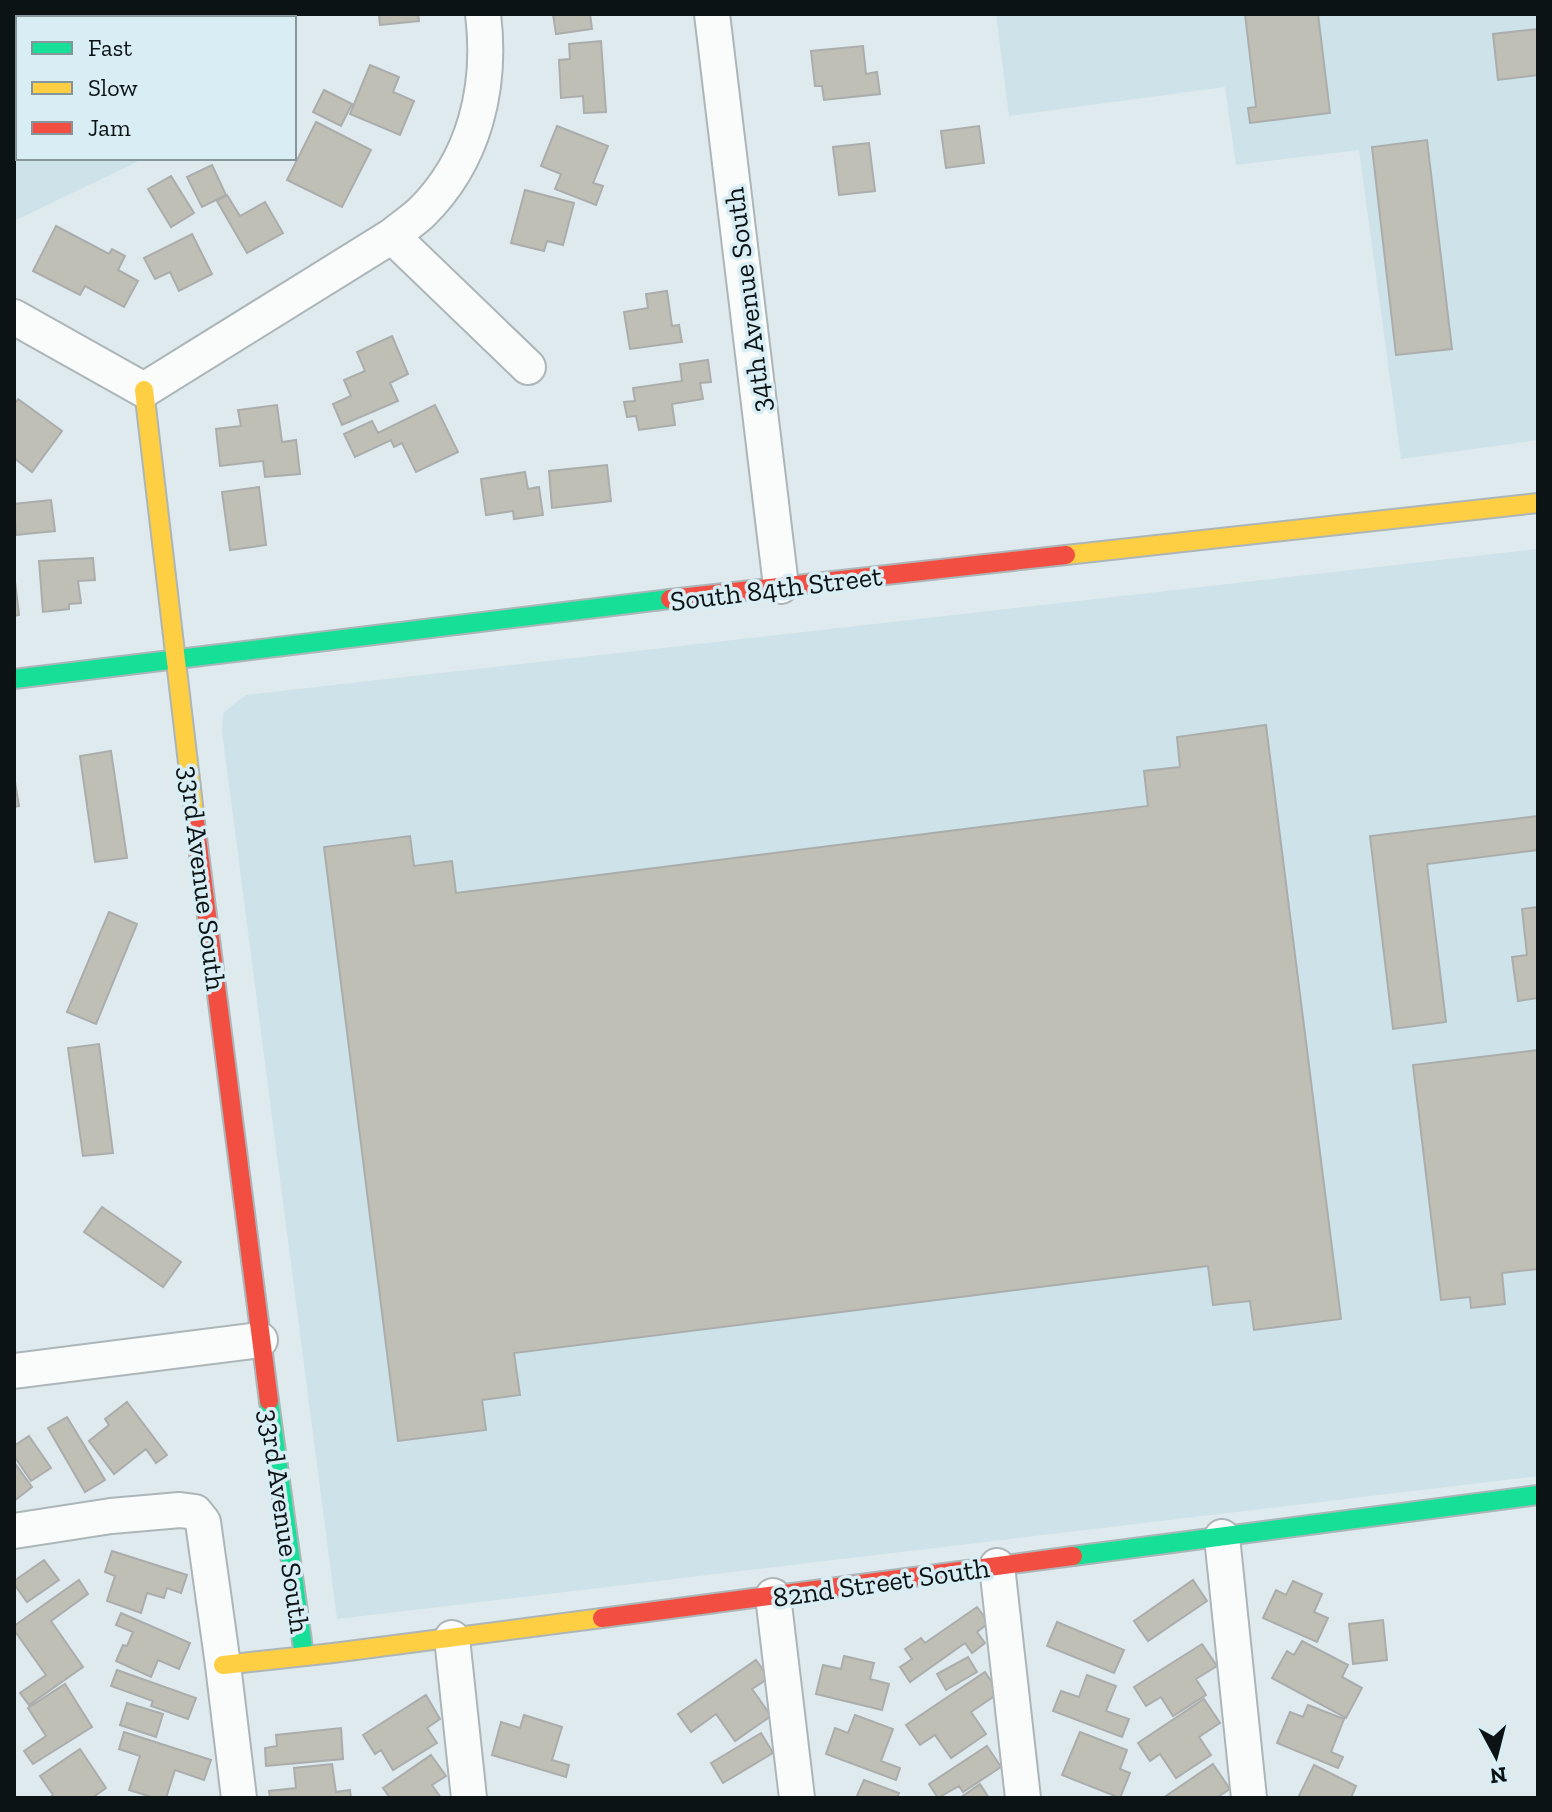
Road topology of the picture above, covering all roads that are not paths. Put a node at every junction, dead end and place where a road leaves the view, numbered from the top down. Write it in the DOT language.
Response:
graph roads {
  1 [pos="483,14"];
  2 [pos="712,14"];
  3 [pos="392,236"];
  4 [pos="14,317"];
  5 [pos="528,367"];
  6 [pos="144,390"];
  7 [pos="1538,503"];
  8 [pos="781,586"];
  9 [pos="175,659"];
  10 [pos="14,679"];
  11 [pos="260,1340"];
  12 [pos="14,1371"];
  13 [pos="1538,1495"];
  14 [pos="14,1531"];
  15 [pos="1222,1537"];
  16 [pos="997,1566"];
  17 [pos="773,1596"];
  18 [pos="452,1638"];
  19 [pos="304,1656"];
  20 [pos="223,1665"];
  21 [pos="239,1798"];
  22 [pos="469,1798"];
  23 [pos="797,1798"];
  24 [pos="1023,1798"];
  25 [pos="1249,1798"];
  1 -- 3 [label="street"];
  2 -- 8 [label="street, 34th Avenue South"];
  3 -- 5 [label="street"];
  3 -- 6 [label="street"];
  4 -- 6 [label="street"];
  6 -- 9 [label="street, 33rd Avenue South"];
  7 -- 8 [label="street, South 84th Street"];
  8 -- 9 [label="street, South 84th Street"];
  9 -- 10 [label="street, South 84th Street"];
  9 -- 11 [label="street, 33rd Avenue South"];
  11 -- 12 [label="street"];
  11 -- 19 [label="street, 33rd Avenue South"];
  13 -- 15 [label="street, 82nd Street South"];
  14 -- 20 [label="street"];
  15 -- 16 [label="street, 82nd Street South"];
  15 -- 25 [label="street"];
  16 -- 17 [label="street, 82nd Street South"];
  16 -- 24 [label="street"];
  17 -- 18 [label="street, 82nd Street South"];
  17 -- 23 [label="street"];
  18 -- 19 [label="street, 82nd Street South"];
  18 -- 22 [label="street"];
  19 -- 20 [label="street, 82nd Street South"];
  20 -- 21 [label="street"];
}
